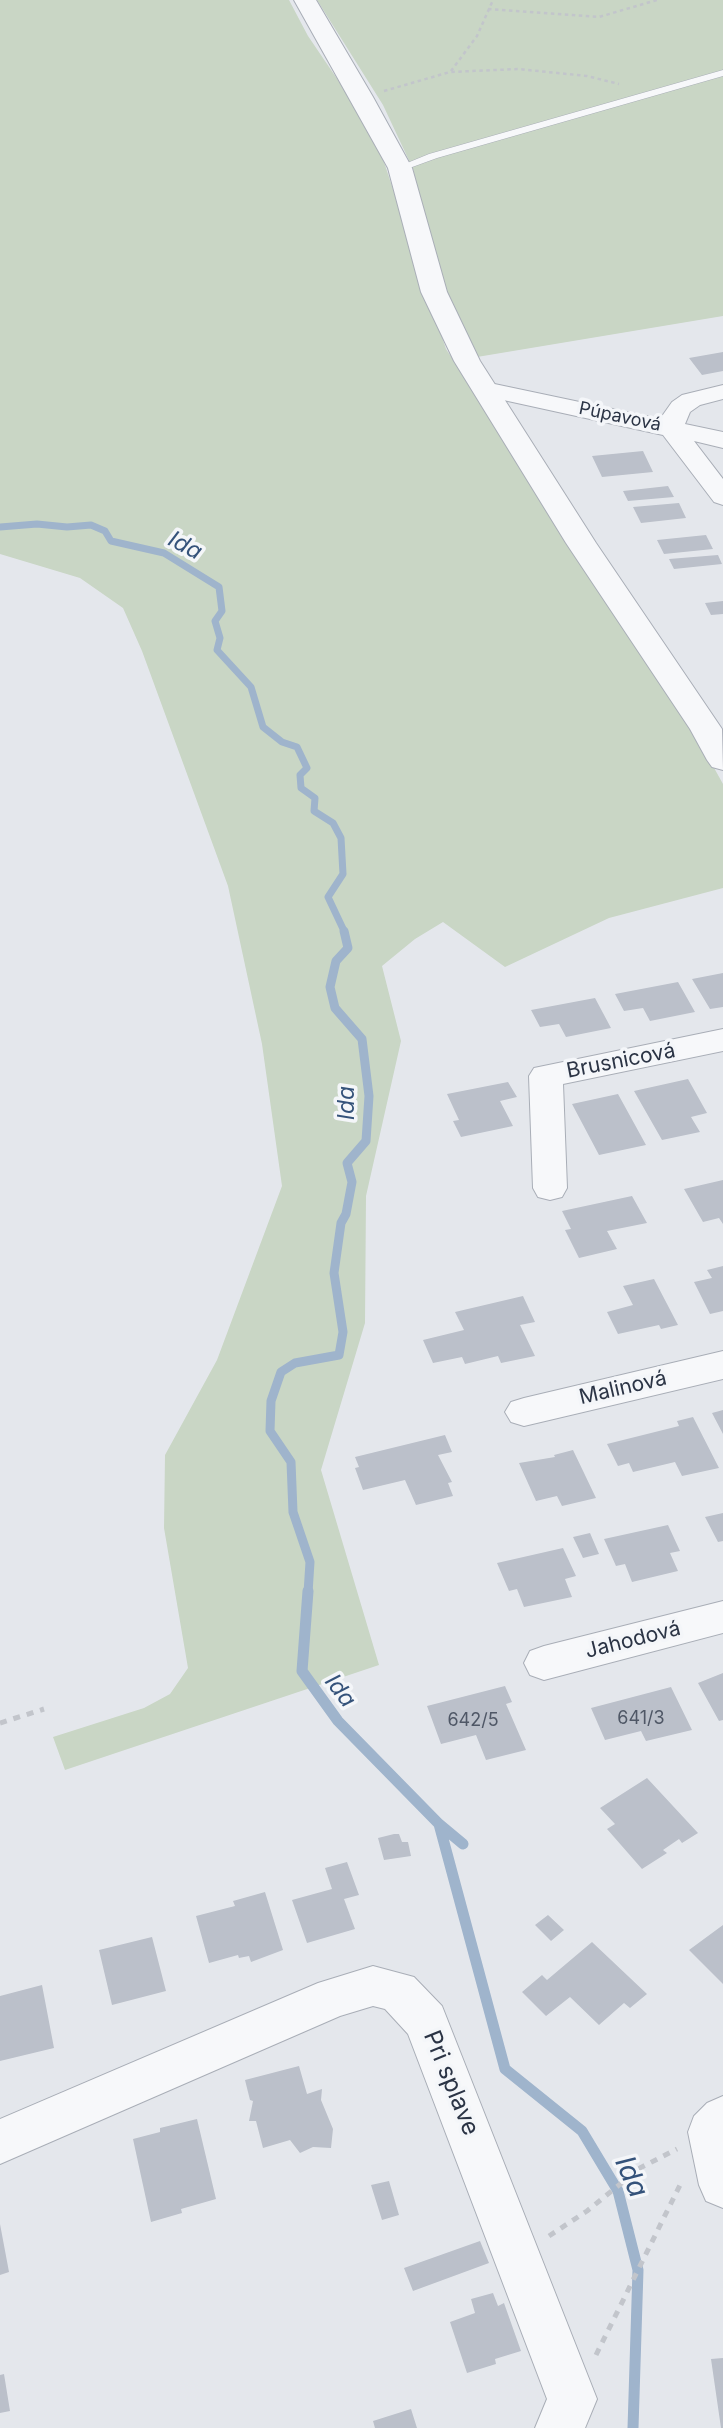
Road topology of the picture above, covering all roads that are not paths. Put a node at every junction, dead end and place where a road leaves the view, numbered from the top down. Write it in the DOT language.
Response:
graph roads {
  1 [pos="305,0"];
  2 [pos="723,73"];
  3 [pos="400,168"];
  4 [pos="485,389"];
  5 [pos="723,392"];
  6 [pos="672,429"];
  7 [pos="723,440"];
  8 [pos="723,497"];
  9 [pos="723,761"];
  10 [pos="723,1040"];
  11 [pos="550,1188"];
  12 [pos="723,1365"];
  13 [pos="524,1412"];
  14 [pos="723,1617"];
  15 [pos="544,1663"];
  16 [pos="717,2125"];
  17 [pos="0,2142"];
  18 [pos="723,2185"];
  19 [pos="566,2413"];
  1 -- 3 [label="street"];
  2 -- 3 [label="lane"];
  3 -- 4 [label="street"];
  4 -- 6 [label="street, Púpavová"];
  4 -- 9 [label="street"];
  5 -- 6 [label="street"];
  6 -- 7 [label="street"];
  6 -- 8 [label="street, Púpavová"];
  10 -- 11 [label="street, Brusnicová"];
  12 -- 13 [label="street, Malinová"];
  14 -- 15 [label="street, Jahodová"];
  16 -- 18 [label="street"];
  17 -- 19 [label="street, Pri splave"];
}
